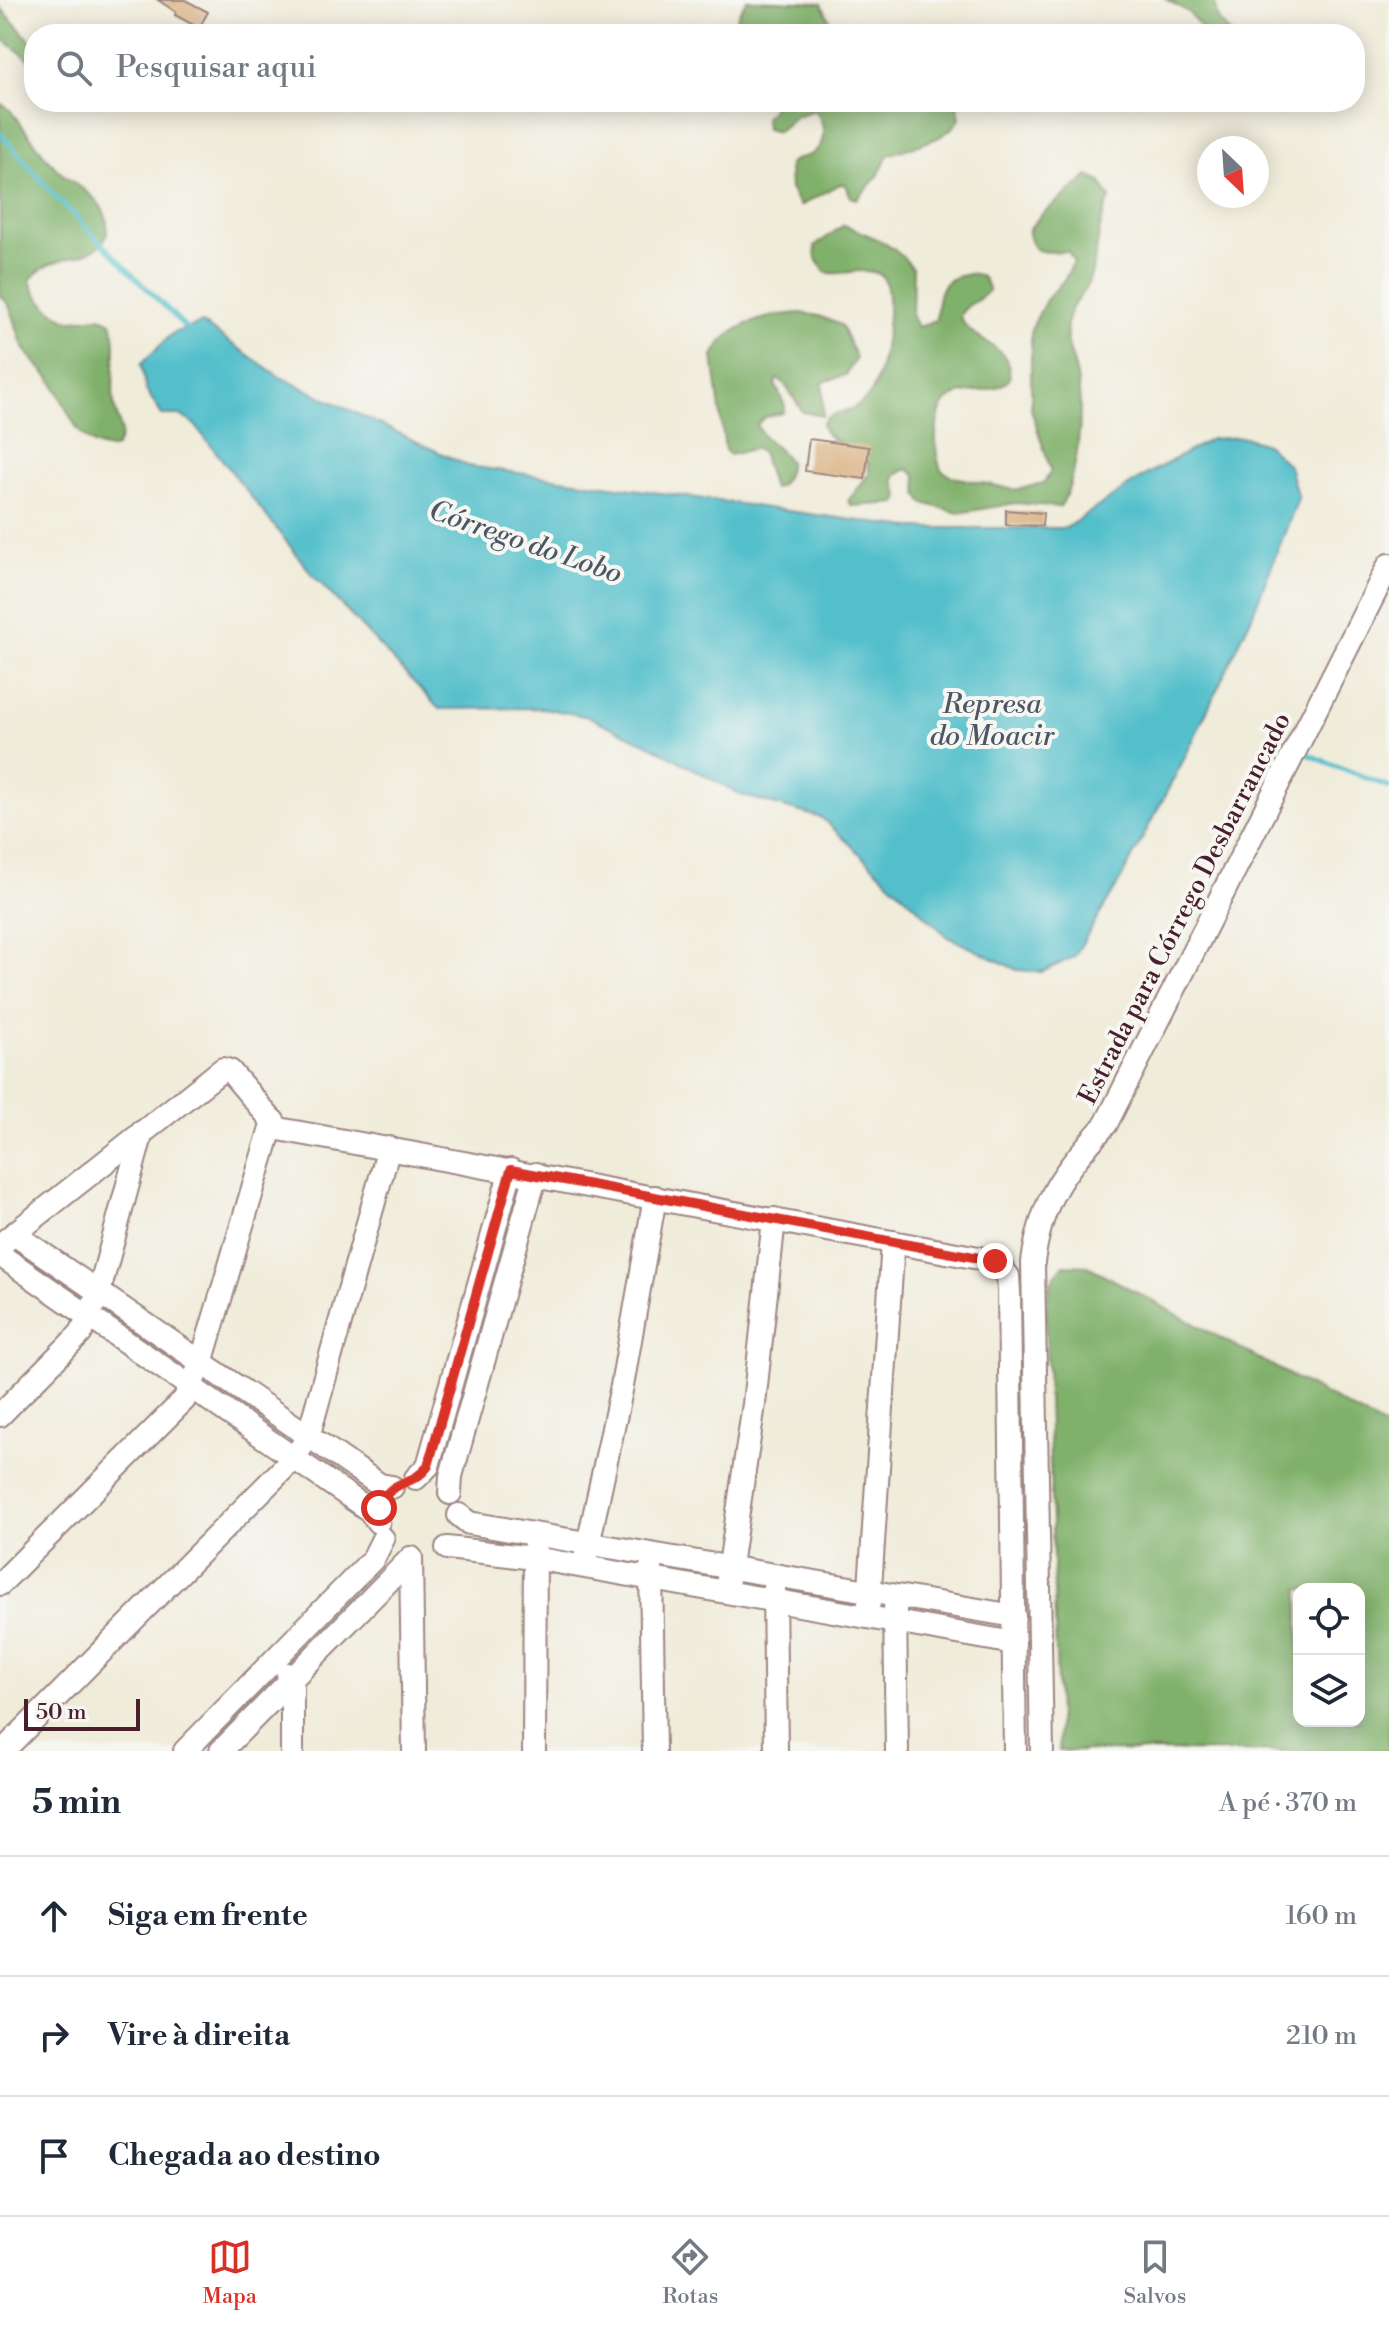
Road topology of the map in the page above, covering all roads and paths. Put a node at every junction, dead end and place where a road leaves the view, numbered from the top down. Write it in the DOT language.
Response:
graph roads {
  1 [pos="1389,565"];
  2 [pos="273,1121"];
  3 [pos="142,1132"];
  4 [pos="389,1148"];
  5 [pos="511,1170"];
  6 [pos="536,1174"];
  7 [pos="655,1197"];
  8 [pos="774,1219"];
  9 [pos="7,1240"];
  10 [pos="893,1242"];
  11 [pos="0,1255"];
  12 [pos="99,1292"];
  13 [pos="89,1316"];
  14 [pos="201,1363"];
  15 [pos="190,1387"];
  16 [pos="0,1415"];
  17 [pos="308,1437"];
  18 [pos="294,1458"];
  19 [pos="416,1478"];
  20 [pos="392,1487"];
  21 [pos="450,1493"];
  22 [pos="459,1515"];
  23 [pos="380,1530"];
  24 [pos="536,1535"];
  25 [pos="588,1543"];
  26 [pos="447,1548"];
  27 [pos="651,1554"];
  28 [pos="411,1558"];
  29 [pos="534,1558"];
  30 [pos="584,1567"];
  31 [pos="730,1568"];
  32 [pos="774,1575"];
  33 [pos="651,1579"];
  34 [pos="0,1584"];
  35 [pos="726,1592"];
  36 [pos="870,1592"];
  37 [pos="895,1596"];
  38 [pos="774,1600"];
  39 [pos="1014,1616"];
  40 [pos="868,1617"];
  41 [pos="896,1621"];
  42 [pos="1014,1643"];
  43 [pos="275,1660"];
  44 [pos="292,1678"];
  45 [pos="3,1751"];
  46 [pos="185,1751"];
  47 [pos="221,1751"];
  48 [pos="292,1751"];
  49 [pos="414,1751"];
  50 [pos="534,1751"];
  51 [pos="654,1751"];
  52 [pos="776,1751"];
  53 [pos="897,1751"];
  54 [pos="1015,1751"];
  55 [pos="1042,1751"];
  1 -- 55 [label="street, Estrada para Córrego Desbarrancado"];
  2 -- 3 [label="street"];
  2 -- 4 [label="street"];
  2 -- 14 [label="street"];
  3 -- 9 [label="street"];
  3 -- 12 [label="street"];
  4 -- 5 [label="street"];
  4 -- 17 [label="street"];
  5 -- 6 [label="street"];
  5 -- 19 [label="street"];
  6 -- 7 [label="street"];
  6 -- 21 [label="street"];
  7 -- 8 [label="street"];
  7 -- 25 [label="street"];
  8 -- 10 [label="street"];
  8 -- 31 [label="street"];
  9 -- 12 [label="street"];
  10 -- 36 [label="street"];
  10 -- 39 [label="street"];
  11 -- 13 [label="street"];
  12 -- 13 [label="street"];
  12 -- 14 [label="street"];
  13 -- 15 [label="street"];
  13 -- 16 [label="street"];
  14 -- 15 [label="street"];
  14 -- 17 [label="street"];
  15 -- 18 [label="street"];
  15 -- 34 [label="street"];
  17 -- 18 [label="street"];
  17 -- 20 [label="street"];
  18 -- 23 [label="street"];
  18 -- 45 [label="street"];
  19 -- 20 [label="street"];
  19 -- 21 [label="street"];
  20 -- 23 [label="street"];
  21 -- 22 [label="street"];
  22 -- 24 [label="street"];
  22 -- 26 [label="street"];
  23 -- 28 [label="street"];
  23 -- 43 [label="street"];
  24 -- 25 [label="street"];
  24 -- 29 [label="street"];
  25 -- 27 [label="street"];
  25 -- 30 [label="street"];
  26 -- 28 [label="street"];
  26 -- 29 [label="street"];
  27 -- 31 [label="street"];
  27 -- 33 [label="street"];
  28 -- 44 [label="street"];
  28 -- 49 [label="street"];
  29 -- 30 [label="street"];
  29 -- 50 [label="street"];
  30 -- 33 [label="street"];
  31 -- 32 [label="street"];
  31 -- 35 [label="street"];
  32 -- 36 [label="street"];
  32 -- 38 [label="street"];
  33 -- 35 [label="street"];
  33 -- 51 [label="street"];
  35 -- 38 [label="street"];
  36 -- 37 [label="street"];
  36 -- 40 [label="street"];
  37 -- 39 [label="street"];
  37 -- 41 [label="street"];
  38 -- 40 [label="street"];
  38 -- 52 [label="street"];
  39 -- 42 [label="street"];
  40 -- 41 [label="street"];
  41 -- 42 [label="street"];
  41 -- 53 [label="street"];
  42 -- 54 [label="street"];
  43 -- 44 [label="street"];
  43 -- 46 [label="street"];
  44 -- 47 [label="street"];
  44 -- 48 [label="street"];
}
